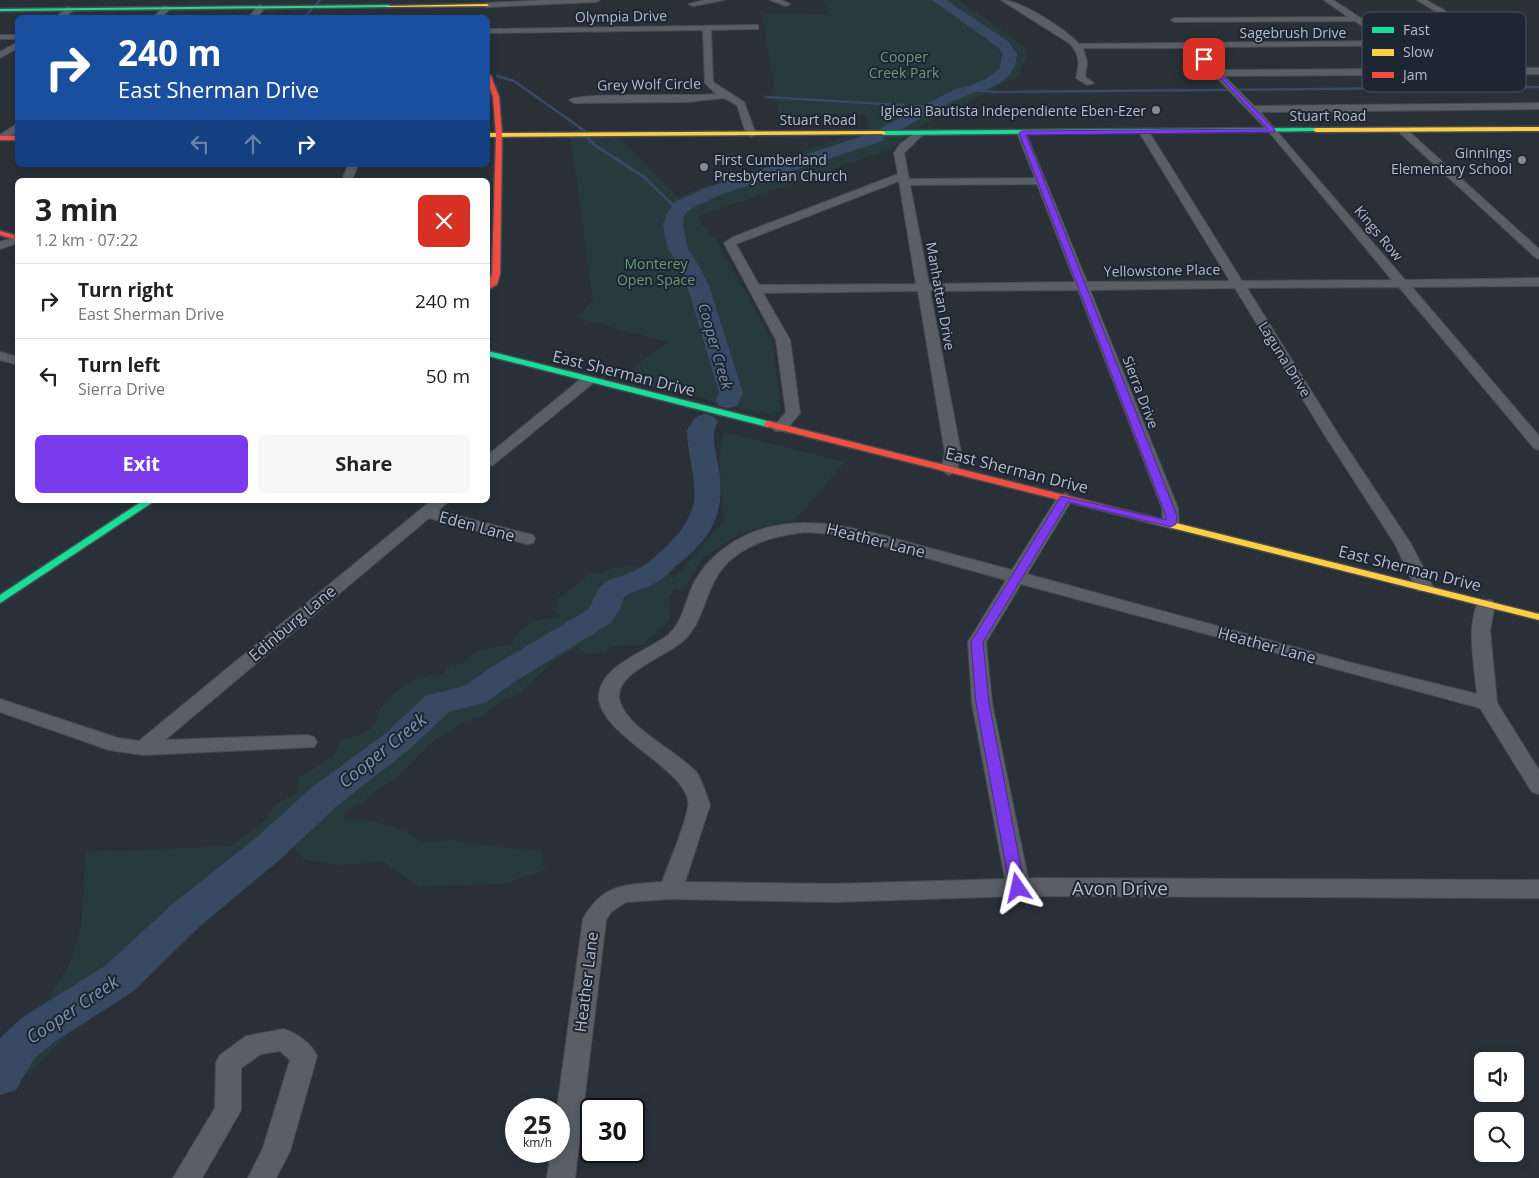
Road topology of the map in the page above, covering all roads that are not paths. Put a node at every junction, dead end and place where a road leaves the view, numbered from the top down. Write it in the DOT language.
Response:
graph roads {
  1 [pos="596,0"];
  2 [pos="720,0"];
  3 [pos="774,0"];
  4 [pos="1005,0"];
  5 [pos="1328,0"];
  6 [pos="1421,0"];
  7 [pos="489,2"];
  8 [pos="692,4"];
  9 [pos="786,4"];
  10 [pos="262,7"];
  11 [pos="167,8"];
  12 [pos="71,9"];
  13 [pos="0,10"];
  14 [pos="1442,12"];
  15 [pos="62,15"];
  16 [pos="159,15"];
  17 [pos="254,15"];
  18 [pos="482,15"];
  19 [pos="1356,19"];
  20 [pos="1175,20"];
  21 [pos="1362,23"];
  22 [pos="755,27"];
  23 [pos="707,28"];
  24 [pos="490,31"];
  25 [pos="0,37"];
  26 [pos="15,37"];
  27 [pos="1362,43"];
  28 [pos="1190,45"];
  29 [pos="15,46"];
  30 [pos="1077,46"];
  31 [pos="0,56"];
  32 [pos="1526,71"];
  33 [pos="1539,71"];
  34 [pos="1362,72"];
  35 [pos="1217,73"];
  36 [pos="1090,83"];
  37 [pos="490,89"];
  38 [pos="725,95"];
  39 [pos="574,100"];
  40 [pos="492,102"];
  41 [pos="1539,106"];
  42 [pos="1251,108"];
  43 [pos="15,128"];
  44 [pos="1539,129"];
  45 [pos="1402,130"];
  46 [pos="1273,131"];
  47 [pos="1144,132"];
  48 [pos="1022,133"];
  49 [pos="750,134"];
  50 [pos="918,134"];
  51 [pos="493,135"];
  52 [pos="1,138"];
  53 [pos="15,138"];
  54 [pos="904,179"];
  55 [pos="1040,181"];
  56 [pos="0,233"];
  57 [pos="15,237"];
  58 [pos="15,239"];
  59 [pos="0,246"];
  60 [pos="492,249"];
  61 [pos="1539,255"];
  62 [pos="1539,282"];
  63 [pos="1400,283"];
  64 [pos="1238,284"];
  65 [pos="490,286"];
  66 [pos="1081,286"];
  67 [pos="924,287"];
  68 [pos="754,288"];
  69 [pos="490,355"];
  70 [pos="587,381"];
  71 [pos="780,428"];
  72 [pos="1539,445"];
  73 [pos="490,460"];
  74 [pos="949,470"];
  75 [pos="1065,498"];
  76 [pos="147,503"];
  77 [pos="438,503"];
  78 [pos="427,512"];
  79 [pos="1171,524"];
  80 [pos="527,539"];
  81 [pos="1016,577"];
  82 [pos="1424,588"];
  83 [pos="0,600"];
  84 [pos="1486,604"];
  85 [pos="1539,617"];
  86 [pos="1487,703"];
  87 [pos="0,705"];
  88 [pos="307,742"];
  89 [pos="143,748"];
  90 [pos="1539,787"];
  91 [pos="1018,888"];
  92 [pos="1539,889"];
  93 [pos="671,890"];
  94 [pos="187,1178"];
  95 [pos="262,1178"];
  96 [pos="561,1178"];
  1 -- 7 [label="street"];
  2 -- 8 [label="street"];
  3 -- 9 [label="street"];
  4 -- 30 [label="street"];
  5 -- 19 [label="street"];
  6 -- 14 [label="street, Sagebrush Drive"];
  7 -- 10 [label="street"];
  7 -- 18 [label="street"];
  10 -- 11 [label="street"];
  10 -- 17 [label="street"];
  11 -- 12 [label="street"];
  11 -- 16 [label="street"];
  12 -- 13 [label="street"];
  12 -- 15 [label="street"];
  19 -- 20 [label="street"];
  19 -- 21 [label="street"];
  22 -- 23 [label="street, Olympia Drive"];
  23 -- 24 [label="street, Olympia Drive"];
  23 -- 38 [label="street"];
  25 -- 26 [label="street"];
  27 -- 28 [label="street, Sagebrush Drive"];
  28 -- 30 [label="street, Sagebrush Drive"];
  28 -- 35 [label="street, Kings Row"];
  29 -- 31 [label="street"];
  30 -- 36 [label="street"];
  32 -- 33 [label="street"];
  34 -- 35 [label="street"];
  35 -- 42 [label="street, Kings Row"];
  37 -- 40 [label="street"];
  38 -- 39 [label="street, Grey Wolf Circle"];
  38 -- 49 [label="street"];
  40 -- 51 [label="street"];
  41 -- 42 [label="street"];
  42 -- 46 [label="street, Kings Row"];
  43 -- 52 [label="street"];
  44 -- 45 [label="street, Stuart Road"];
  45 -- 46 [label="street, Stuart Road"];
  45 -- 61 [label="street"];
  46 -- 47 [label="street, Stuart Road"];
  46 -- 63 [label="street, Kings Row"];
  47 -- 48 [label="street, Stuart Road"];
  47 -- 64 [label="street, Laguna Drive"];
  48 -- 50 [label="street, Stuart Road"];
  48 -- 55 [label="street, Sierra Drive"];
  49 -- 50 [label="street, Stuart Road"];
  49 -- 51 [label="street, Stuart Road"];
  50 -- 54 [label="street, Manhattan Drive"];
  51 -- 60 [label="street"];
  52 -- 53 [label="street"];
  54 -- 55 [label="street"];
  54 -- 67 [label="street, Manhattan Drive"];
  54 -- 68 [label="street"];
  55 -- 66 [label="street, Sierra Drive"];
  56 -- 57 [label="street"];
  58 -- 59 [label="street"];
  60 -- 65 [label="street"];
  62 -- 63 [label="street, Yellowstone Place"];
  63 -- 64 [label="street, Yellowstone Place"];
  63 -- 72 [label="street, Kings Row"];
  64 -- 66 [label="street, Yellowstone Place"];
  64 -- 82 [label="street, Laguna Drive"];
  66 -- 67 [label="street, Yellowstone Place"];
  66 -- 79 [label="street, Sierra Drive"];
  67 -- 68 [label="street, Yellowstone Place"];
  67 -- 74 [label="street, Manhattan Drive"];
  68 -- 71 [label="street"];
  69 -- 70 [label="street, East Sherman Drive"];
  70 -- 71 [label="street, East Sherman Drive"];
  70 -- 73 [label="street"];
  71 -- 74 [label="street, East Sherman Drive"];
  74 -- 75 [label="street, East Sherman Drive"];
  75 -- 79 [label="street, East Sherman Drive"];
  75 -- 81 [label="street"];
  76 -- 83 [label="street"];
  77 -- 78 [label="street, Edinburg Lane"];
  78 -- 80 [label="street, Eden Lane"];
  78 -- 89 [label="street, Edinburg Lane"];
  79 -- 82 [label="street, East Sherman Drive"];
  81 -- 86 [label="street, Heather Lane"];
  81 -- 91 [label="street"];
  81 -- 93 [label="street, Heather Lane"];
  82 -- 84 [label="street, East Sherman Drive"];
  84 -- 85 [label="street, East Sherman Drive"];
  84 -- 86 [label="street"];
  86 -- 90 [label="street"];
  87 -- 89 [label="street"];
  88 -- 89 [label="street"];
  91 -- 92 [label="street, Avon Drive"];
  91 -- 93 [label="street, Avon Drive"];
  93 -- 96 [label="street, Heather Lane"];
  94 -- 95 [label="street"];
}
